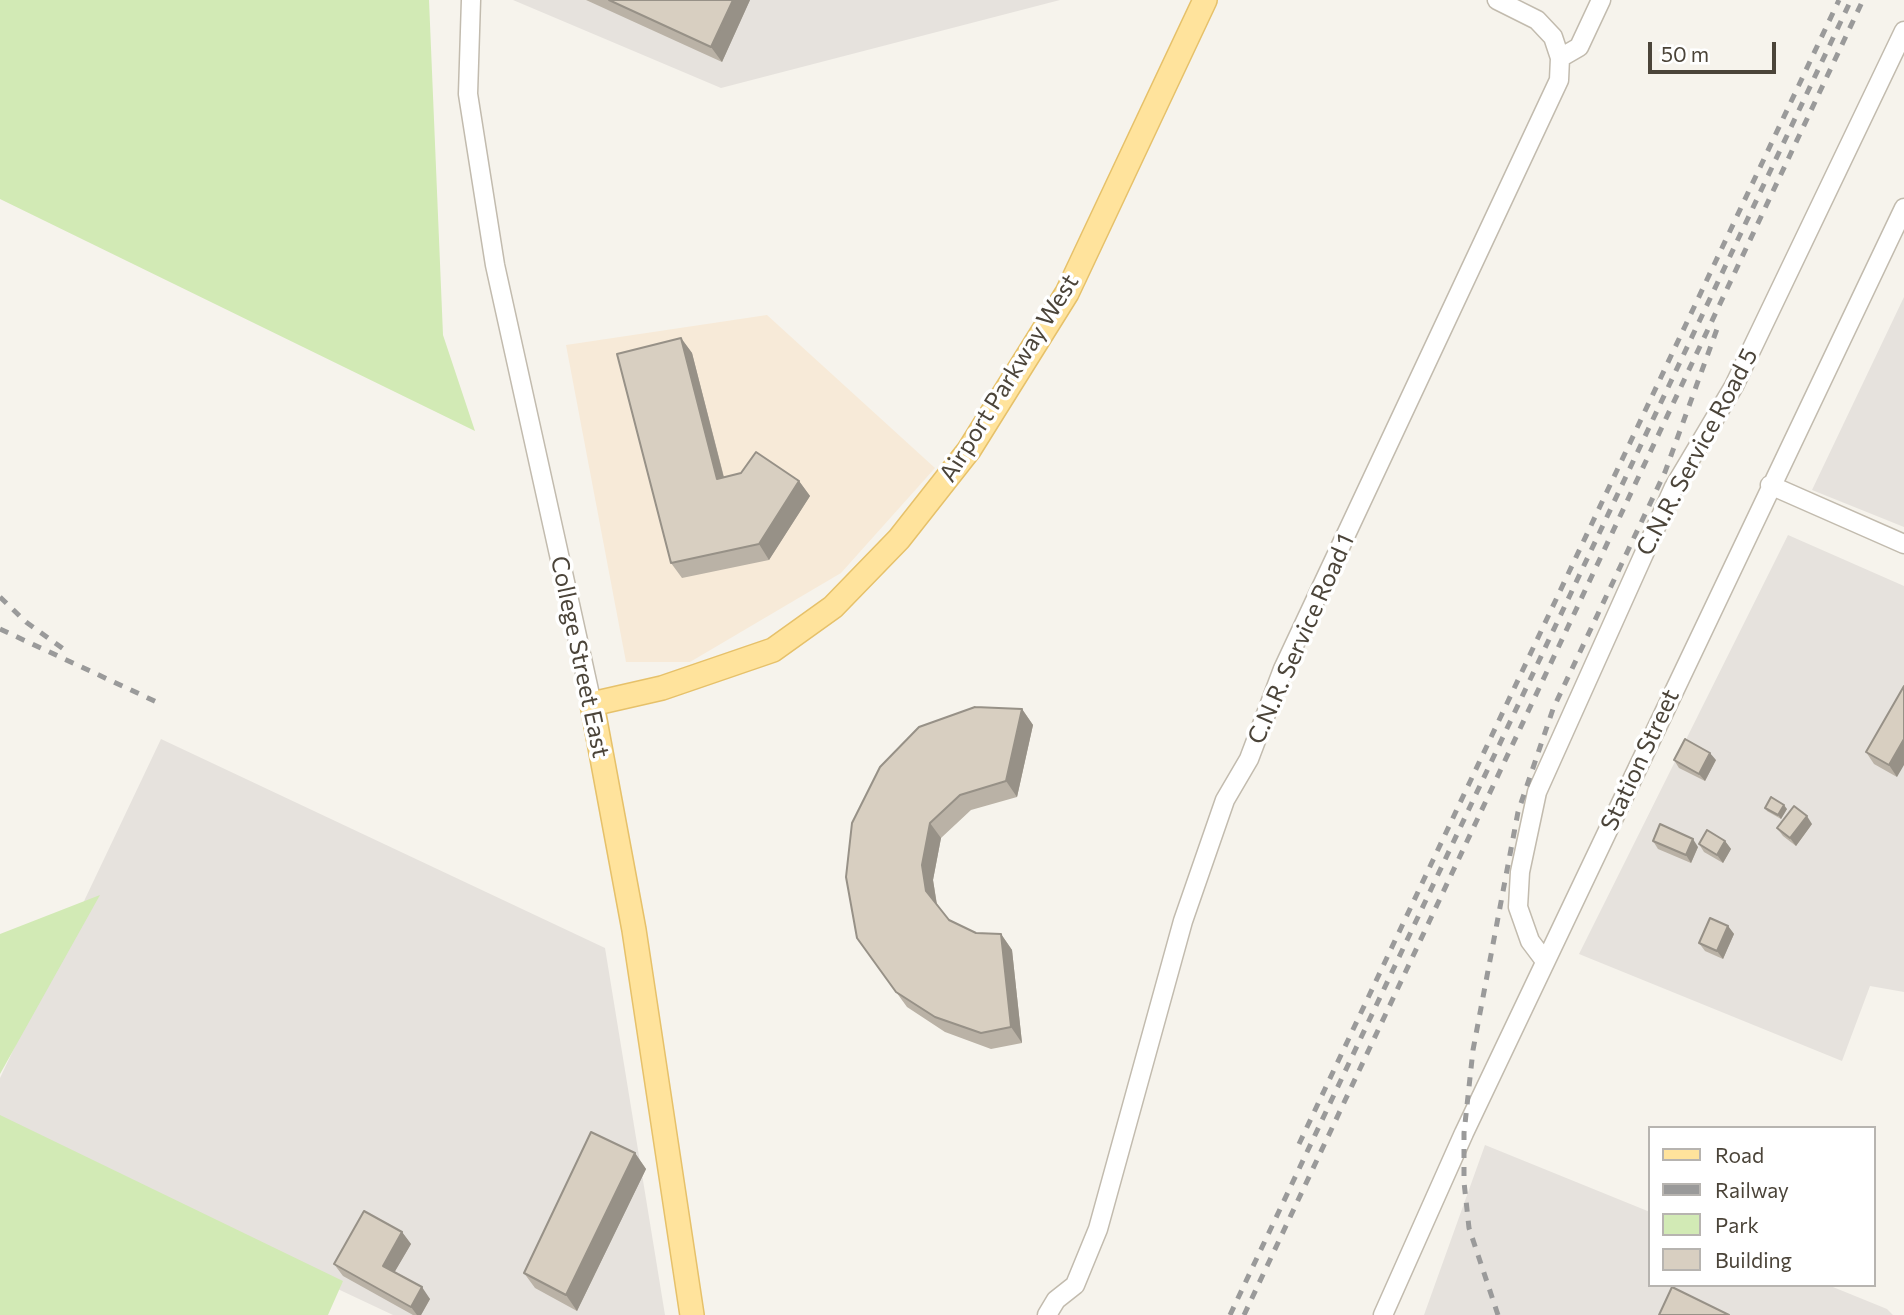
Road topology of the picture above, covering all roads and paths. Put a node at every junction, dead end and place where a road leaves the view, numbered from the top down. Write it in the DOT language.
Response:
graph roads {
  1 [pos="471,0"];
  2 [pos="1205,0"];
  3 [pos="1497,0"];
  4 [pos="1601,0"];
  5 [pos="1904,30"];
  6 [pos="1560,58"];
  7 [pos="1904,208"];
  8 [pos="1770,485"];
  9 [pos="1904,544"];
  10 [pos="592,704"];
  11 [pos="1545,961"];
  12 [pos="692,1315"];
  13 [pos="1047,1315"];
  14 [pos="1383,1315"];
  1 -- 10 [label="street, College Street East"];
  2 -- 10 [label="main road, Airport Parkway West"];
  3 -- 6 [label="street"];
  4 -- 6 [label="street"];
  5 -- 11 [label="street, C.N.R. Service Road 5"];
  6 -- 13 [label="street, C.N.R. Service Road 1"];
  7 -- 8 [label="street, Station Street"];
  8 -- 9 [label="street"];
  8 -- 11 [label="street, Station Street"];
  10 -- 12 [label="main road, College Street East"];
  11 -- 14 [label="street, Station Street"];
}
